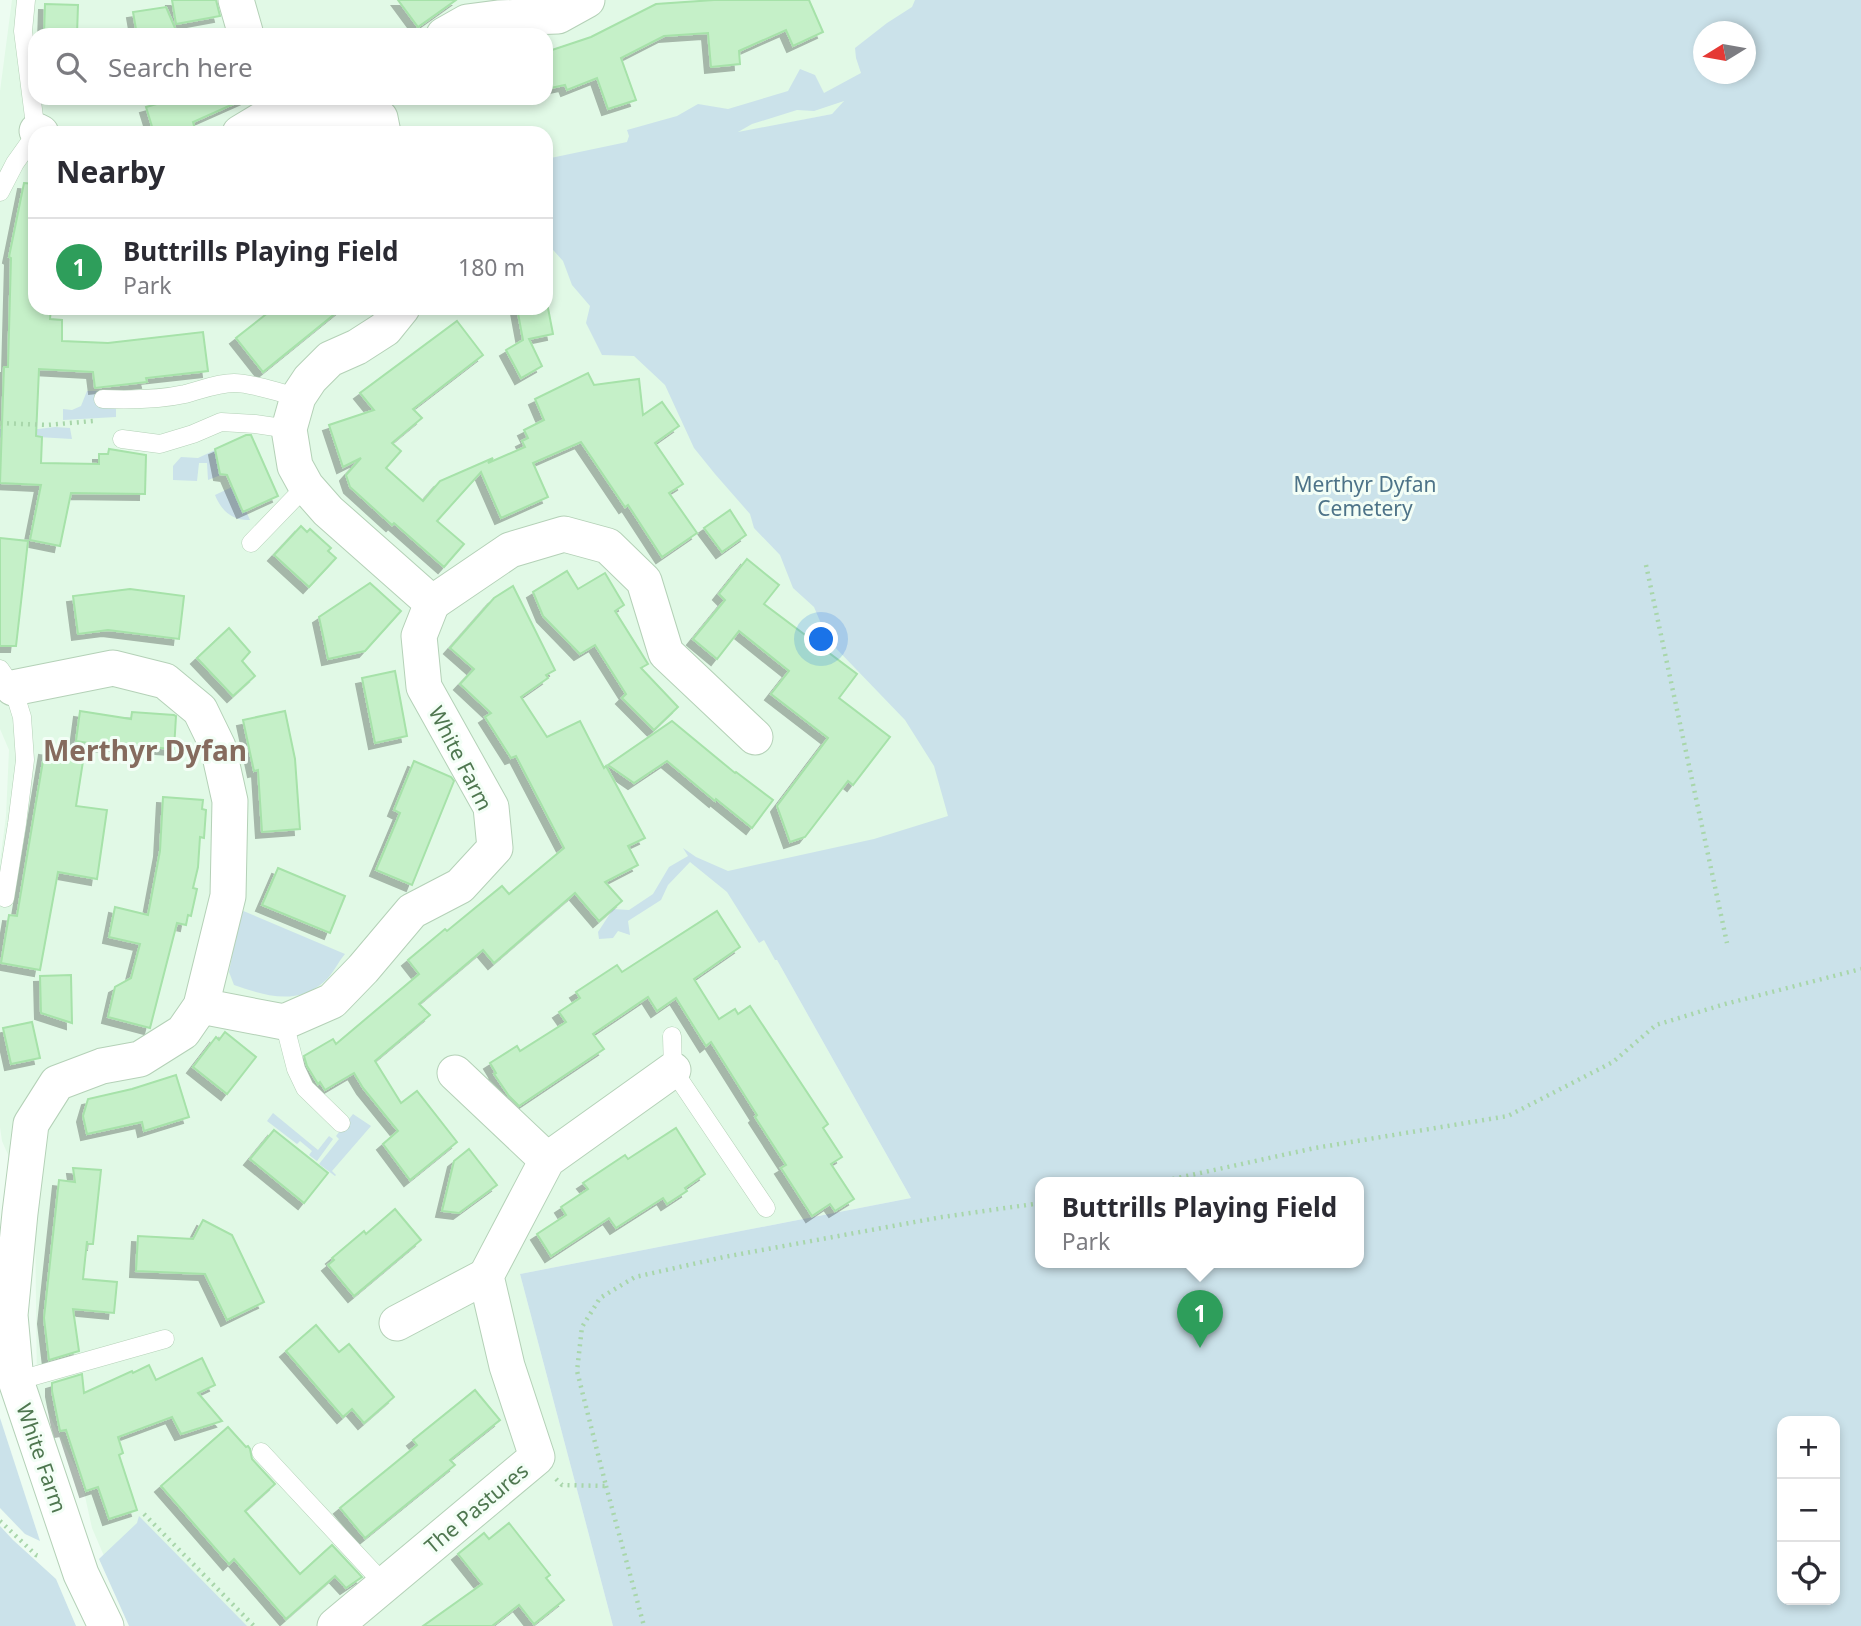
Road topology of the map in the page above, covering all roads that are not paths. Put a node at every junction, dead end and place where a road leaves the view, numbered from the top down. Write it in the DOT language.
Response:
graph roads {
  1 [pos="26,0"];
  2 [pos="236,0"];
  3 [pos="587,0"];
  4 [pos="244,28"];
  5 [pos="456,28"];
  6 [pos="28,67"];
  7 [pos="33,105"];
  8 [pos="273,105"];
  9 [pos="385,116"];
  10 [pos="36,126"];
  11 [pos="248,126"];
  12 [pos="28,145"];
  13 [pos="0,191"];
  14 [pos="396,315"];
  15 [pos="103,399"];
  16 [pos="294,413"];
  17 [pos="122,439"];
  18 [pos="306,486"];
  19 [pos="251,543"];
  20 [pos="432,603"];
  21 [pos="7,678"];
  22 [pos="755,737"];
  23 [pos="5,898"];
  24 [pos="201,1006"];
  25 [pos="284,1022"];
  26 [pos="672,1036"];
  27 [pos="673,1070"];
  28 [pos="455,1073"];
  29 [pos="341,1123"];
  30 [pos="547,1160"];
  31 [pos="766,1208"];
  32 [pos="485,1276"];
  33 [pos="397,1323"];
  34 [pos="165,1339"];
  35 [pos="16,1381"];
  36 [pos="261,1452"];
  37 [pos="384,1584"];
  38 [pos="106,1626"];
  39 [pos="335,1626"];
  1 -- 6 [label="lane"];
  2 -- 4 [label="street"];
  3 -- 5 [label="street"];
  7 -- 10 [label="lane"];
  8 -- 9 [label="street"];
  8 -- 11 [label="street"];
  12 -- 13 [label="lane"];
  14 -- 16 [label="street"];
  15 -- 16 [label="lane"];
  16 -- 17 [label="lane"];
  16 -- 18 [label="street"];
  18 -- 19 [label="lane"];
  18 -- 20 [label="street"];
  20 -- 22 [label="street"];
  20 -- 25 [label="street, White Farm"];
  21 -- 23 [label="lane"];
  21 -- 24 [label="street, White Farm"];
  24 -- 25 [label="street"];
  24 -- 35 [label="street, White Farm"];
  25 -- 29 [label="lane"];
  26 -- 27 [label="lane"];
  27 -- 30 [label="street"];
  27 -- 31 [label="lane"];
  28 -- 30 [label="street"];
  30 -- 32 [label="street"];
  32 -- 33 [label="street"];
  32 -- 37 [label="street, The Pastures"];
  34 -- 35 [label="lane"];
  35 -- 38 [label="street, White Farm"];
  36 -- 37 [label="lane"];
  37 -- 39 [label="street, The Pastures"];
}
